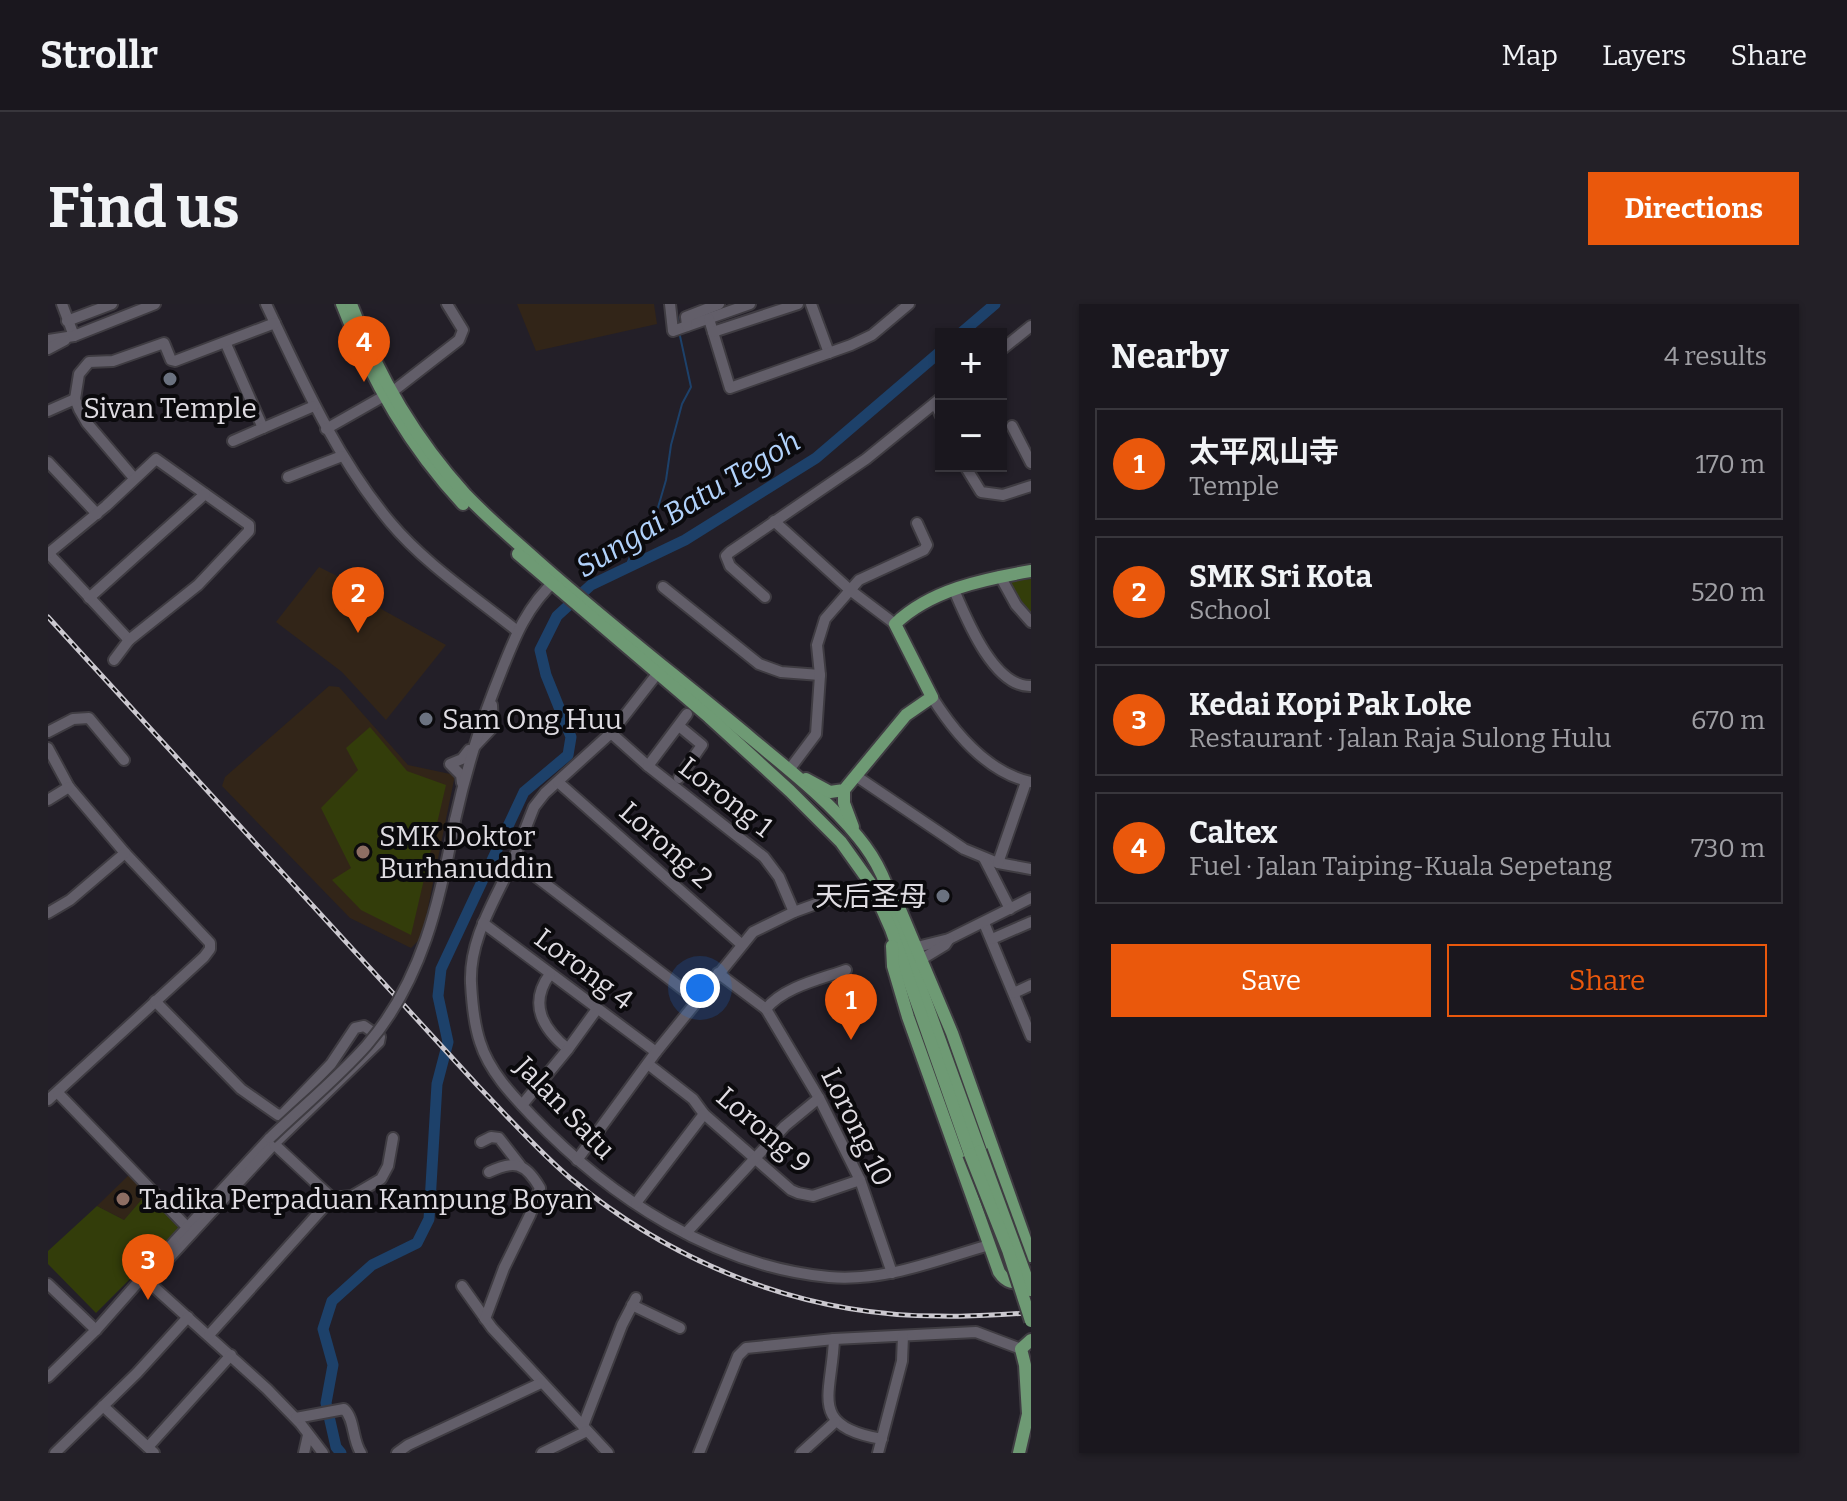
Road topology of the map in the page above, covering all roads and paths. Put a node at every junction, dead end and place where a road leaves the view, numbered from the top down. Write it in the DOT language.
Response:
graph roads {
  1 [pos="62,304"];
  2 [pos="112,304"];
  3 [pos="155,304"];
  4 [pos="266,304"];
  5 [pos="342,304"];
  6 [pos="351,304"];
  7 [pos="447,304"];
  8 [pos="670,304"];
  9 [pos="719,304"];
  10 [pos="750,304"];
  11 [pos="798,304"];
  12 [pos="811,304"];
  13 [pos="909,304"];
  14 [pos="709,319"];
  15 [pos="67,321"];
  16 [pos="275,323"];
  17 [pos="687,326"];
  18 [pos="1031,326"];
  19 [pos="713,332"];
  20 [pos="74,336"];
  21 [pos="48,340"];
  22 [pos="226,344"];
  23 [pos="1007,345"];
  24 [pos="48,349"];
  25 [pos="829,353"];
  26 [pos="388,394"];
  27 [pos="75,399"];
  28 [pos="935,403"];
  29 [pos="314,406"];
  30 [pos="48,411"];
  31 [pos="1012,426"];
  32 [pos="263,428"];
  33 [pos="326,429"];
  34 [pos="233,441"];
  35 [pos="342,456"];
  36 [pos="48,462"];
  37 [pos="1031,463"];
  38 [pos="969,472"];
  39 [pos="288,477"];
  40 [pos="134,478"];
  41 [pos="1031,486"];
  42 [pos="205,494"];
  43 [pos="97,514"];
  44 [pos="774,521"];
  45 [pos="917,523"];
  46 [pos="48,553"];
  47 [pos="1031,571"];
  48 [pos="1000,576"];
  49 [pos="558,585"];
  50 [pos="663,587"];
  51 [pos="850,590"];
  52 [pos="954,590"];
  53 [pos="765,597"];
  54 [pos="89,598"];
  55 [pos="580,603"];
  56 [pos="1031,622"];
  57 [pos="895,624"];
  58 [pos="516,630"];
  59 [pos="129,640"];
  60 [pos="114,660"];
  61 [pos="657,674"];
  62 [pos="820,675"];
  63 [pos="1031,686"];
  64 [pos="932,697"];
  65 [pos="687,714"];
  66 [pos="679,726"];
  67 [pos="48,732"];
  68 [pos="611,733"];
  69 [pos="474,743"];
  70 [pos="48,748"];
  71 [pos="124,760"];
  72 [pos="648,766"];
  73 [pos="789,770"];
  74 [pos="856,776"];
  75 [pos="679,778"];
  76 [pos="558,782"];
  77 [pos="1029,782"];
  78 [pos="69,787"];
  79 [pos="462,787"];
  80 [pos="844,790"];
  81 [pos="48,800"];
  82 [pos="848,827"];
  83 [pos="858,837"];
  84 [pos="841,842"];
  85 [pos="125,853"];
  86 [pos="984,858"];
  87 [pos="513,859"];
  88 [pos="998,863"];
  89 [pos="1031,869"];
  90 [pos="871,884"];
  91 [pos="890,891"];
  92 [pos="1031,898"];
  93 [pos="1010,909"];
  94 [pos="794,912"];
  95 [pos="48,913"];
  96 [pos="1031,922"];
  97 [pos="483,923"];
  98 [pos="984,923"];
  99 [pos="891,929"];
  100 [pos="992,939"];
  101 [pos="741,944"];
  102 [pos="919,953"];
  103 [pos="846,970"];
  104 [pos="718,973"];
  105 [pos="550,974"];
  106 [pos="1031,985"];
  107 [pos="1014,993"];
  108 [pos="697,1000"];
  109 [pos="155,1001"];
  110 [pos="597,1009"];
  111 [pos="766,1009"];
  112 [pos="1031,1036"];
  113 [pos="568,1049"];
  114 [pos="656,1052"];
  115 [pos="648,1064"];
  116 [pos="52,1094"];
  117 [pos="819,1098"];
  118 [pos="522,1105"];
  119 [pos="704,1114"];
  120 [pos="393,1138"];
  121 [pos="272,1141"];
  122 [pos="481,1142"];
  123 [pos="975,1153"];
  124 [pos="755,1158"];
  125 [pos="577,1160"];
  126 [pos="522,1166"];
  127 [pos="489,1172"];
  128 [pos="860,1180"];
  129 [pos="332,1198"];
  130 [pos="636,1203"];
  131 [pos="1022,1226"];
  132 [pos="187,1227"];
  133 [pos="686,1233"];
  134 [pos="988,1242"];
  135 [pos="1031,1256"];
  136 [pos="1031,1271"];
  137 [pos="892,1273"];
  138 [pos="145,1279"];
  139 [pos="1028,1285"];
  140 [pos="462,1286"];
  141 [pos="50,1292"];
  142 [pos="188,1317"];
  143 [pos="485,1319"];
  144 [pos="1031,1321"];
  145 [pos="680,1328"];
  146 [pos="96,1330"];
  147 [pos="209,1335"];
  148 [pos="903,1336"];
  149 [pos="834,1339"];
  150 [pos="1026,1344"];
  151 [pos="231,1355"];
  152 [pos="48,1377"];
  153 [pos="541,1383"];
  154 [pos="103,1406"];
  155 [pos="298,1421"];
  156 [pos="835,1422"];
  157 [pos="585,1428"];
  158 [pos="308,1435"];
  159 [pos="882,1439"];
  160 [pos="151,1451"];
  161 [pos="55,1453"];
  162 [pos="304,1453"];
  163 [pos="323,1453"];
  164 [pos="361,1453"];
  165 [pos="397,1453"];
  166 [pos="542,1453"];
  167 [pos="608,1453"];
  168 [pos="699,1453"];
  169 [pos="801,1453"];
  170 [pos="878,1453"];
  171 [pos="1019,1453"];
  1 -- 15 [label="street"];
  2 -- 15 [label="street"];
  3 -- 20 [label="street"];
  4 -- 16 [label="street"];
  5 -- 26 [label="main road"];
  6 -- 26 [label="main road"];
  7 -- 26 [label="street"];
  8 -- 17 [label="street"];
  9 -- 17 [label="street"];
  10 -- 14 [label="street"];
  11 -- 19 [label="street"];
  12 -- 25 [label="street"];
  13 -- 25 [label="street"];
  14 -- 17 [label="street"];
  14 -- 19 [label="street"];
  15 -- 20 [label="street"];
  16 -- 22 [label="street"];
  16 -- 29 [label="street"];
  18 -- 23 [label="street"];
  19 -- 25 [label="street"];
  20 -- 21 [label="street"];
  20 -- 24 [label="street"];
  22 -- 27 [label="street"];
  22 -- 32 [label="street"];
  26 -- 33 [label="street"];
  26 -- 49 [label="main road"];
  27 -- 30 [label="street"];
  27 -- 40 [label="street"];
  28 -- 44 [label="street"];
  29 -- 32 [label="street"];
  29 -- 33 [label="street"];
  31 -- 37 [label="street"];
  32 -- 34 [label="street"];
  33 -- 35 [label="street"];
  35 -- 39 [label="street"];
  35 -- 58 [label="street"];
  36 -- 43 [label="street"];
  38 -- 41 [label="street"];
  40 -- 42 [label="street"];
  40 -- 43 [label="street"];
  42 -- 54 [label="street"];
  42 -- 59 [label="street"];
  43 -- 46 [label="street"];
  44 -- 51 [label="street"];
  44 -- 53 [label="street"];
  45 -- 51 [label="street"];
  46 -- 54 [label="street"];
  47 -- 48 [label="main road"];
  48 -- 52 [label="main road"];
  48 -- 56 [label="street"];
  49 -- 55 [label="main road"];
  49 -- 58 [label="street"];
  50 -- 62 [label="street"];
  51 -- 57 [label="street"];
  51 -- 62 [label="street"];
  52 -- 57 [label="main road"];
  52 -- 63 [label="street"];
  54 -- 59 [label="street"];
  55 -- 61 [label="main road"];
  55 -- 73 [label="main road"];
  57 -- 64 [label="main road"];
  58 -- 69 [label="street"];
  59 -- 60 [label="street"];
  61 -- 68 [label="street, Jalan Satu"];
  61 -- 84 [label="main road"];
  62 -- 73 [label="street"];
  64 -- 74 [label="main road"];
  64 -- 77 [label="street"];
  65 -- 66 [label="street"];
  66 -- 72 [label="street"];
  66 -- 75 [label="street"];
  67 -- 71 [label="street"];
  68 -- 72 [label="street, Lorong 1"];
  68 -- 76 [label="street, Jalan Satu"];
  69 -- 79 [label="street"];
  69 -- 79 [label="street"];
  70 -- 78 [label="street"];
  72 -- 94 [label="street, Lorong 1"];
  73 -- 80 [label="main road"];
  73 -- 82 [label="main road"];
  74 -- 80 [label="main road"];
  74 -- 86 [label="street"];
  76 -- 87 [label="street, Jalan Satu"];
  76 -- 101 [label="street, Lorong 2"];
  77 -- 88 [label="street"];
  78 -- 81 [label="street"];
  78 -- 85 [label="street"];
  79 -- 121 [label="street, bridge"];
  80 -- 83 [label="main road"];
  82 -- 83 [label="main road"];
  82 -- 84 [label="main road"];
  83 -- 91 [label="main road"];
  84 -- 90 [label="main road"];
  85 -- 95 [label="street"];
  85 -- 109 [label="street"];
  86 -- 88 [label="street"];
  86 -- 93 [label="street"];
  87 -- 97 [label="street, Jalan Satu"];
  87 -- 108 [label="street"];
  88 -- 89 [label="street"];
  90 -- 94 [label="street"];
  90 -- 99 [label="main road"];
  91 -- 102 [label="main road"];
  91 -- 123 [label="main road"];
  92 -- 93 [label="street"];
  93 -- 98 [label="street"];
  94 -- 101 [label="street"];
  96 -- 100 [label="street"];
  97 -- 105 [label="street, Lorong 4"];
  97 -- 118 [label="street, Jalan Satu"];
  98 -- 100 [label="street"];
  98 -- 102 [label="street"];
  99 -- 123 [label="main road"];
  99 -- 134 [label="main road"];
  100 -- 107 [label="street"];
  101 -- 104 [label="street"];
  102 -- 131 [label="main road"];
  103 -- 111 [label="street"];
  104 -- 108 [label="street"];
  104 -- 111 [label="street, Lorong 10"];
  105 -- 110 [label="street, Lorong 4"];
  105 -- 113 [label="street"];
  106 -- 107 [label="street"];
  107 -- 112 [label="street"];
  108 -- 114 [label="street"];
  109 -- 116 [label="street"];
  109 -- 121 [label="street"];
  110 -- 113 [label="street"];
  110 -- 114 [label="street, Lorong 4"];
  111 -- 117 [label="street, Lorong 10"];
  113 -- 118 [label="street"];
  114 -- 115 [label="street"];
  115 -- 119 [label="street, Lorong 9"];
  115 -- 125 [label="street"];
  116 -- 132 [label="street"];
  117 -- 124 [label="street"];
  117 -- 128 [label="street, Lorong 10"];
  118 -- 125 [label="street, Jalan Satu"];
  119 -- 124 [label="street, Lorong 9"];
  119 -- 130 [label="street"];
  120 -- 129 [label="street"];
  121 -- 129 [label="street"];
  121 -- 132 [label="street"];
  121 -- 138 [label="street"];
  122 -- 126 [label="street"];
  123 -- 139 [label="main road, bridge"];
  123 -- 144 [label="main road, bridge"];
  124 -- 128 [label="street, Lorong 9"];
  124 -- 133 [label="street"];
  125 -- 130 [label="street, Jalan Satu"];
  126 -- 127 [label="street"];
  126 -- 143 [label="street"];
  128 -- 137 [label="street, Lorong 10"];
  129 -- 147 [label="street"];
  130 -- 133 [label="street, Jalan Satu"];
  131 -- 134 [label="main road"];
  131 -- 135 [label="main road"];
  132 -- 138 [label="street"];
  133 -- 137 [label="street, Jalan Satu"];
  134 -- 137 [label="street, Jalan Satu"];
  134 -- 139 [label="main road"];
  136 -- 139 [label="main road"];
  138 -- 142 [label="street"];
  138 -- 146 [label="street"];
  140 -- 143 [label="street"];
  141 -- 146 [label="street"];
  142 -- 147 [label="street"];
  142 -- 154 [label="street"];
  143 -- 153 [label="street"];
  145 -- 157 [label="street"];
  146 -- 152 [label="street"];
  147 -- 151 [label="street"];
  148 -- 149 [label="street"];
  148 -- 150 [label="street"];
  148 -- 159 [label="street"];
  149 -- 156 [label="street"];
  149 -- 168 [label="street"];
  150 -- 171 [label="main road"];
  151 -- 155 [label="street"];
  151 -- 160 [label="street"];
  153 -- 157 [label="street"];
  153 -- 165 [label="street"];
  154 -- 160 [label="street"];
  154 -- 161 [label="street"];
  155 -- 158 [label="street"];
  155 -- 164 [label="street"];
  156 -- 159 [label="street"];
  156 -- 169 [label="street"];
  157 -- 166 [label="street"];
  157 -- 167 [label="street"];
  158 -- 162 [label="street"];
  158 -- 163 [label="street"];
  159 -- 170 [label="street"];
}
